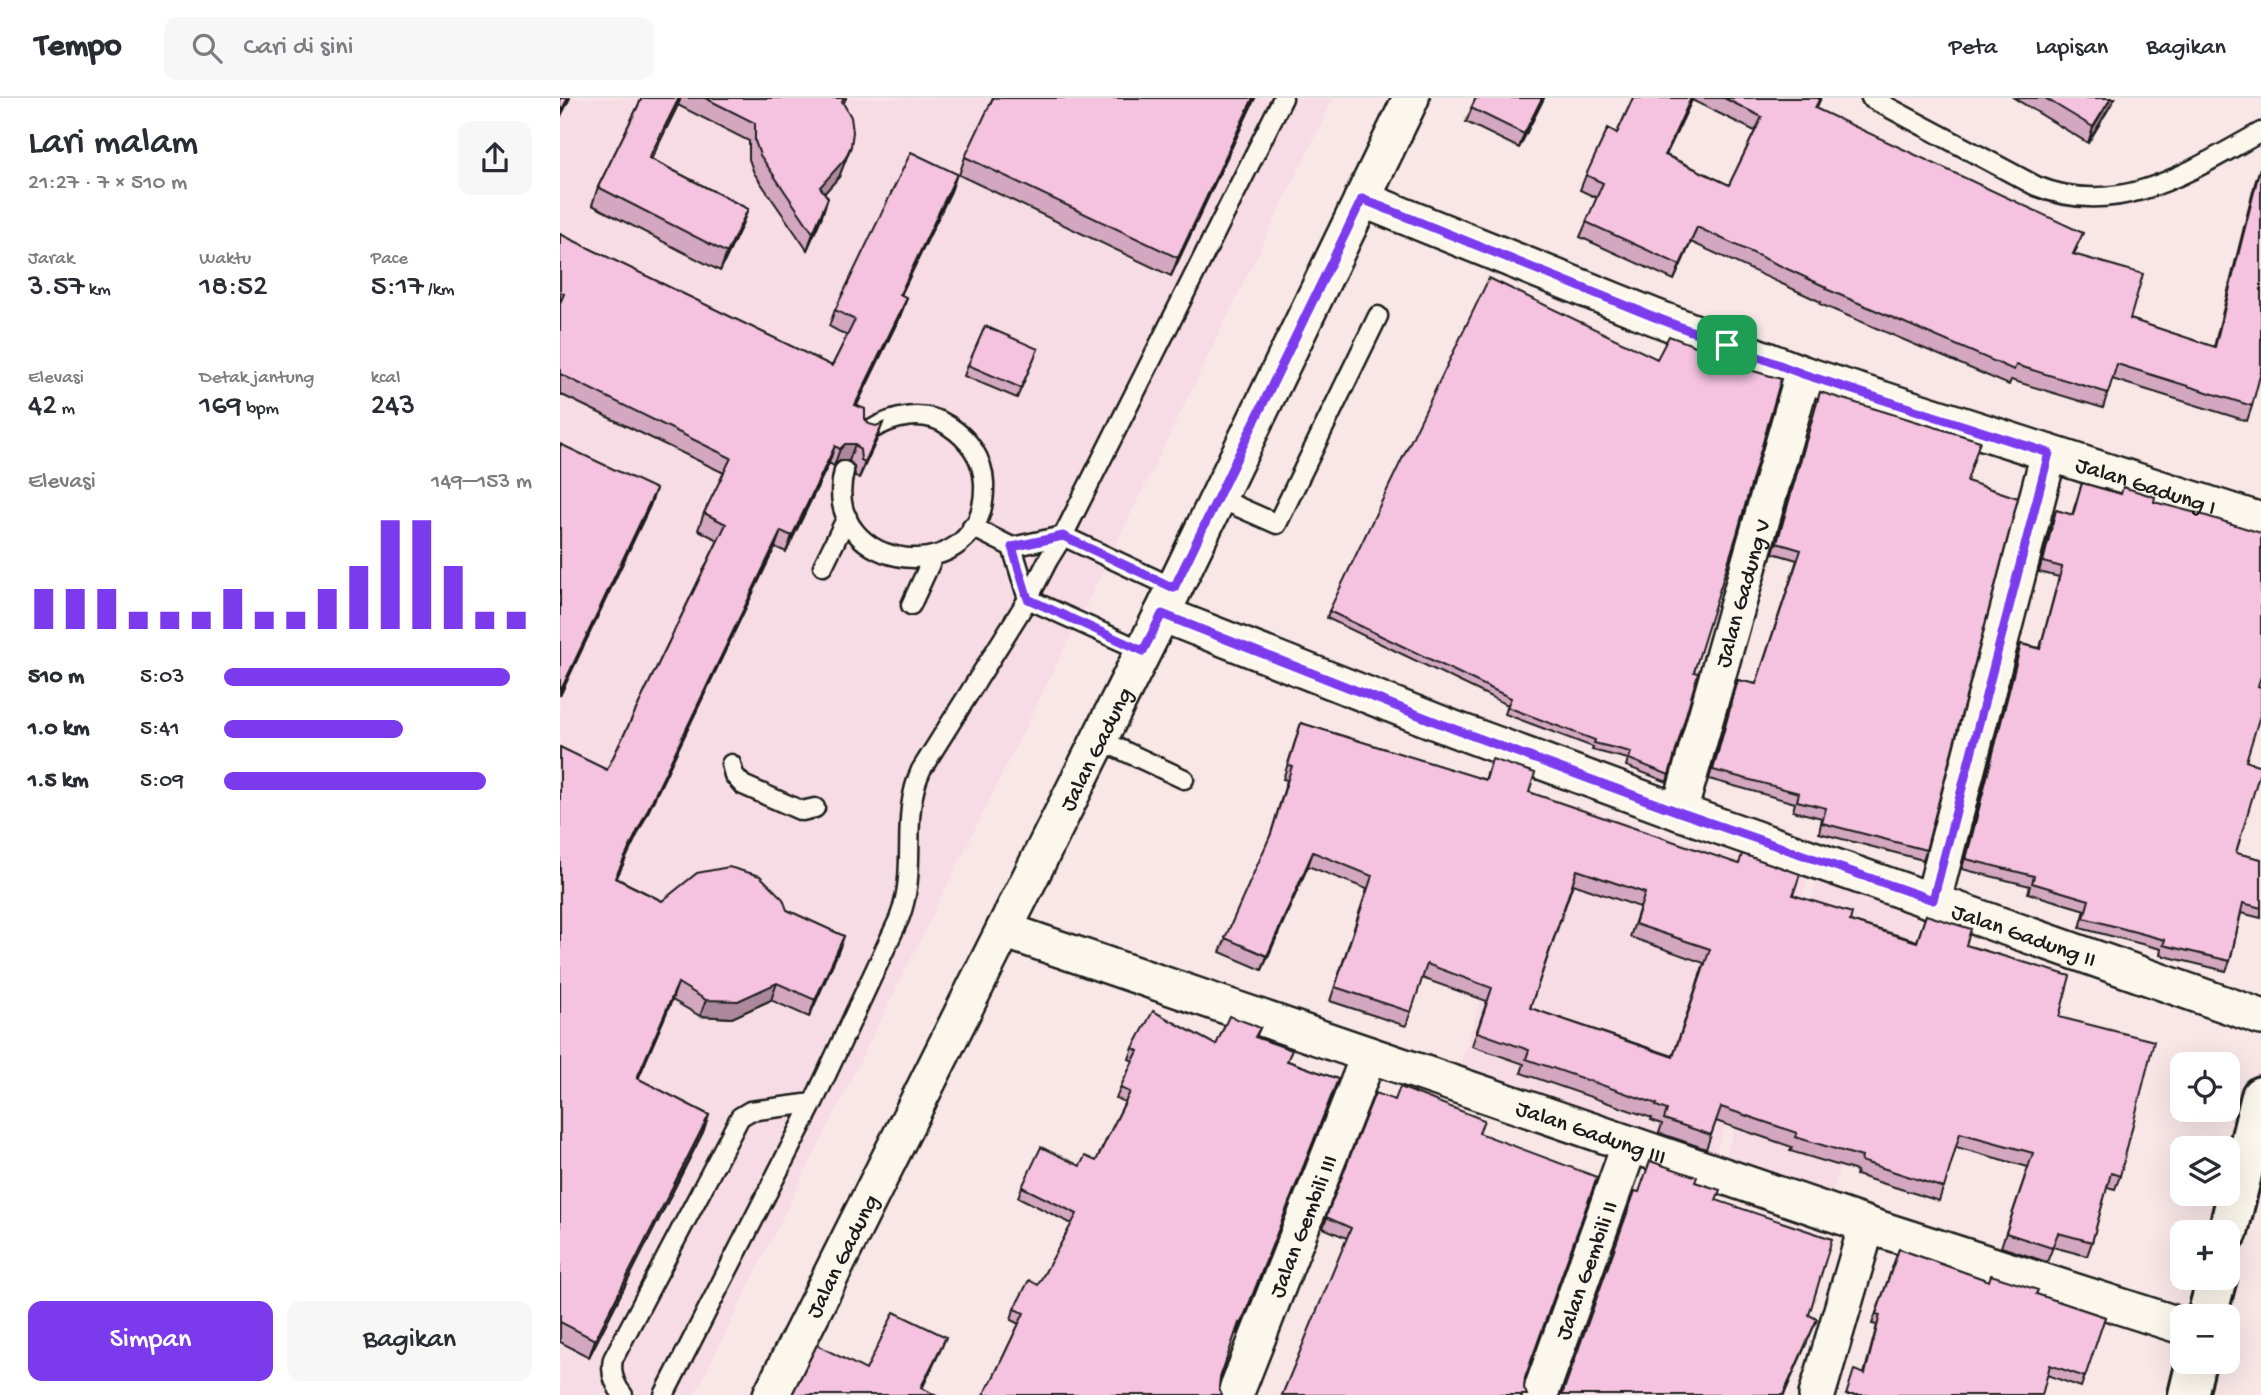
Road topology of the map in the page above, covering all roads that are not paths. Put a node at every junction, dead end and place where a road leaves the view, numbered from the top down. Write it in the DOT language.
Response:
graph roads {
  1 [pos="1283,98"];
  2 [pos="1411,98"];
  3 [pos="1871,98"];
  4 [pos="2261,132"];
  5 [pos="1362,199"];
  6 [pos="1378,316"];
  7 [pos="1803,374"];
  8 [pos="869,431"];
  9 [pos="2049,453"];
  10 [pos="844,471"];
  11 [pos="1218,498"];
  12 [pos="847,517"];
  13 [pos="2261,521"];
  14 [pos="972,527"];
  15 [pos="1063,536"];
  16 [pos="1012,547"];
  17 [pos="933,557"];
  18 [pos="823,566"];
  19 [pos="1028,599"];
  20 [pos="1168,601"];
  21 [pos="911,605"];
  22 [pos="1143,651"];
  23 [pos="1098,739"];
  24 [pos="731,764"];
  25 [pos="1184,779"];
  26 [pos="815,808"];
  27 [pos="1679,812"];
  28 [pos="1933,900"];
  29 [pos="1003,930"];
  30 [pos="2261,1017"];
  31 [pos="1369,1055"];
  32 [pos="2261,1096"];
  33 [pos="813,1103"];
  34 [pos="1630,1144"];
  35 [pos="2231,1220"];
  36 [pos="1867,1225"];
  37 [pos="2170,1322"];
  38 [pos="2193,1374"];
  39 [pos="624,1395"];
  40 [pos="664,1395"];
  41 [pos="771,1395"];
  42 [pos="1235,1395"];
  43 [pos="1540,1395"];
  44 [pos="1817,1395"];
  45 [pos="2188,1395"];
  1 -- 15 [label="lane"];
  2 -- 5 [label="street, Jalan Gadung"];
  3 -- 4 [label="lane"];
  5 -- 7 [label="street, Jalan Gadung I"];
  5 -- 11 [label="street, Jalan Gadung"];
  6 -- 11 [label="lane"];
  7 -- 9 [label="street, Jalan Gadung I"];
  7 -- 27 [label="street, Jalan Gadung V"];
  8 -- 14 [label="lane"];
  9 -- 13 [label="street, Jalan Gadung I"];
  9 -- 28 [label="street"];
  10 -- 12 [label="lane"];
  11 -- 20 [label="street, Jalan Gadung"];
  12 -- 17 [label="lane"];
  12 -- 18 [label="lane"];
  14 -- 16 [label="lane"];
  14 -- 17 [label="lane"];
  15 -- 16 [label="lane"];
  15 -- 19 [label="lane"];
  15 -- 20 [label="lane"];
  16 -- 19 [label="lane"];
  17 -- 21 [label="lane"];
  19 -- 22 [label="lane"];
  19 -- 33 [label="lane"];
  20 -- 22 [label="street, Jalan Gadung"];
  20 -- 27 [label="street, Jalan Gadung II"];
  22 -- 23 [label="street, Jalan Gadung"];
  23 -- 25 [label="lane"];
  23 -- 29 [label="street, Jalan Gadung"];
  24 -- 26 [label="lane"];
  27 -- 28 [label="street, Jalan Gadung II"];
  28 -- 30 [label="street, Jalan Gadung II"];
  29 -- 31 [label="street, Jalan Gadung III"];
  29 -- 41 [label="street, Jalan Gadung"];
  31 -- 34 [label="street, Jalan Gadung III"];
  31 -- 42 [label="street, Jalan Gembili III"];
  32 -- 35 [label="street"];
  33 -- 39 [label="lane"];
  33 -- 40 [label="lane"];
  34 -- 36 [label="street, Jalan Gadung III"];
  34 -- 43 [label="street, Jalan Gembili II"];
  36 -- 37 [label="street, Jalan Gadung III"];
  36 -- 44 [label="street"];
  38 -- 45 [label="street"];
}
